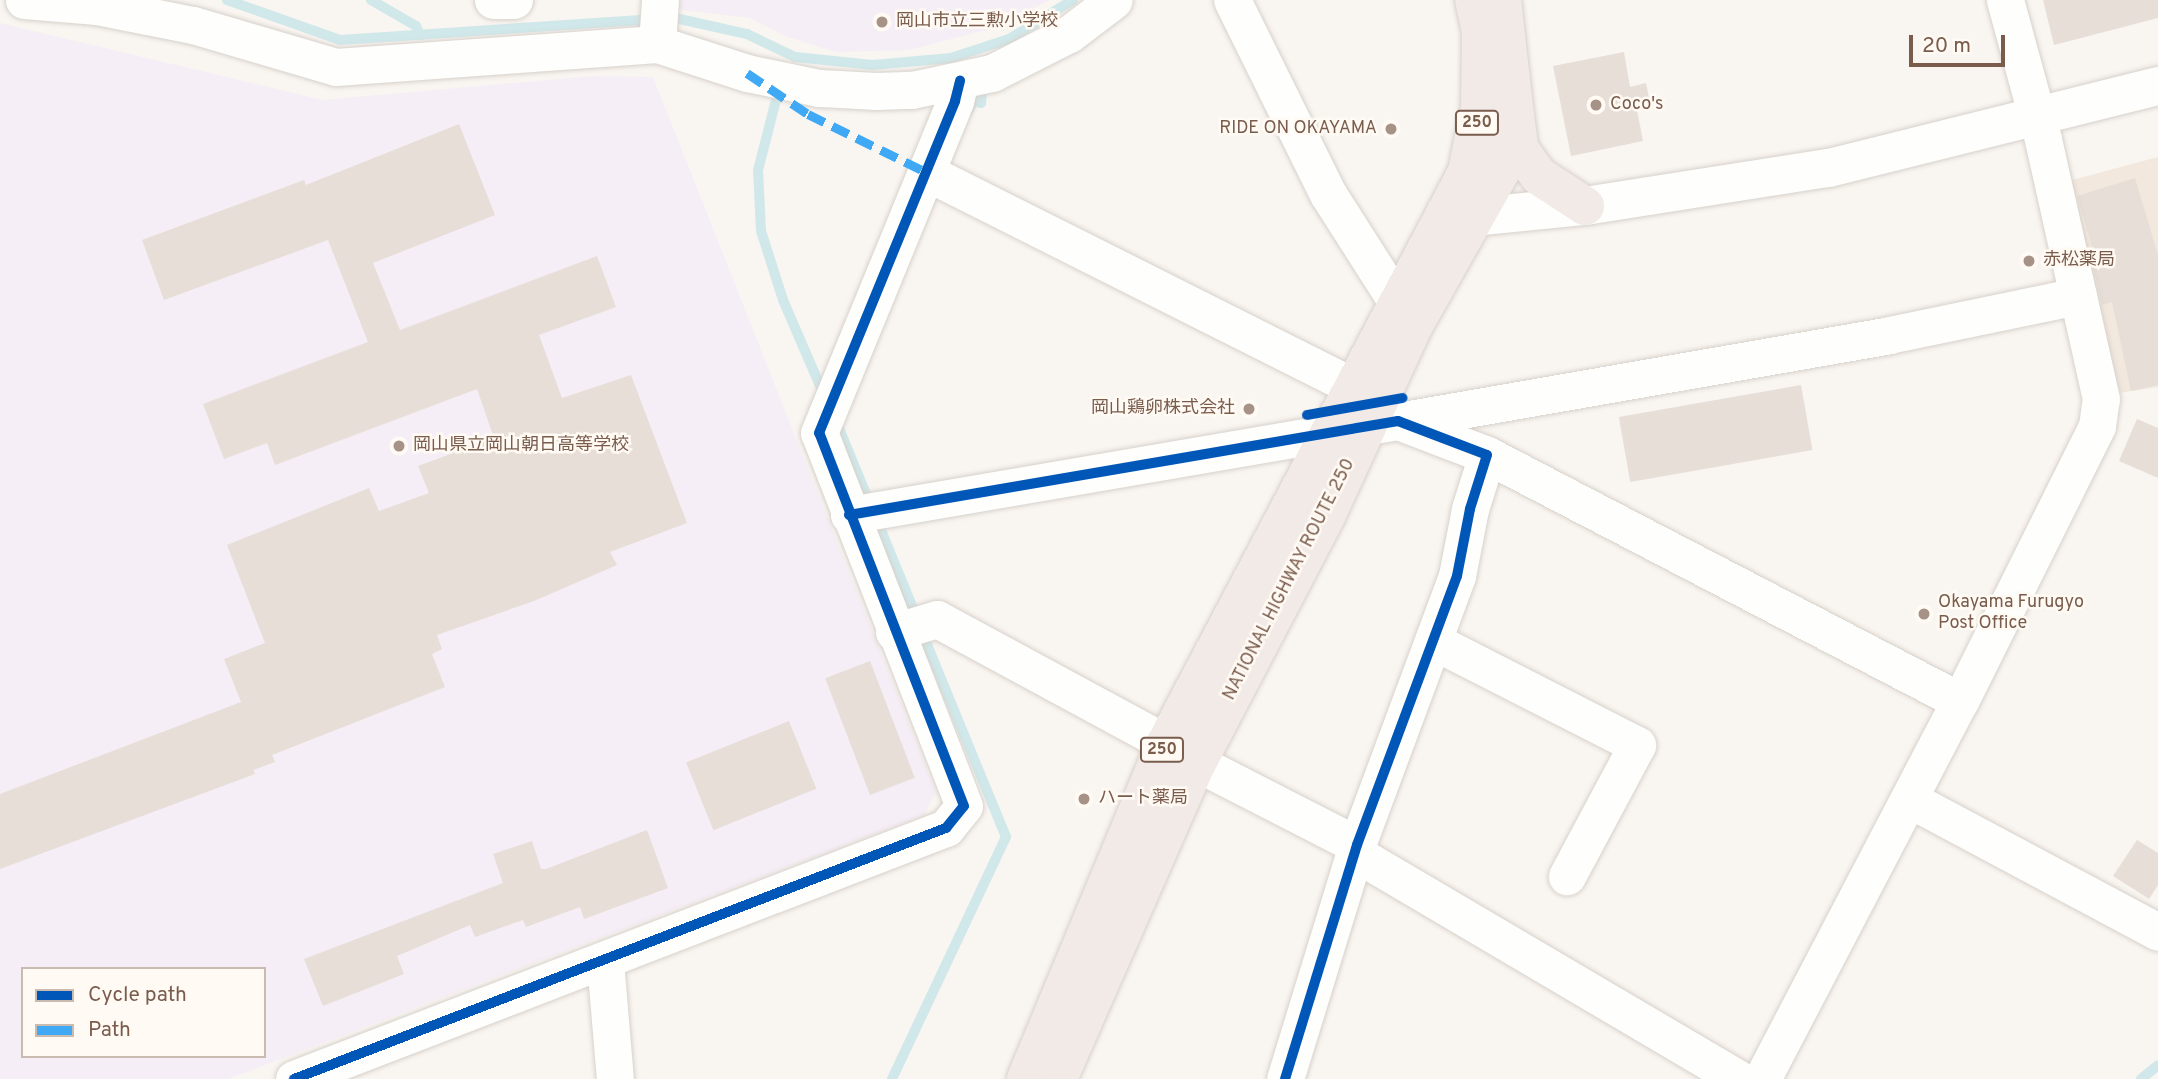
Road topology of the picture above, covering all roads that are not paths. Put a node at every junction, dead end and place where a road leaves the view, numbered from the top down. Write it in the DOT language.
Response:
graph roads {
  1 [pos="24,0"];
  2 [pos="493,0"];
  3 [pos="514,0"];
  4 [pos="1114,0"];
  5 [pos="1232,0"];
  6 [pos="1474,0"];
  7 [pos="1502,0"];
  8 [pos="2005,0"];
  9 [pos="659,21"];
  10 [pos="960,81"];
  11 [pos="2158,86"];
  12 [pos="2036,115"];
  13 [pos="1516,116"];
  14 [pos="926,172"];
  15 [pos="1585,206"];
  16 [pos="1460,212"];
  17 [pos="2078,296"];
  18 [pos="1404,315"];
  19 [pos="1373,408"];
  20 [pos="1326,434"];
  21 [pos="1487,455"];
  22 [pos="865,512"];
  23 [pos="911,627"];
  24 [pos="1433,641"];
  25 [pos="1961,701"];
  26 [pos="1166,743"];
  27 [pos="1197,763"];
  28 [pos="1909,799"];
  29 [pos="1356,849"];
  30 [pos="1567,876"];
  31 [pos="2158,932"];
  32 [pos="606,961"];
  33 [pos="294,1079"];
  34 [pos="615,1079"];
  35 [pos="1026,1079"];
  36 [pos="1058,1079"];
  37 [pos="1285,1079"];
  38 [pos="1738,1079"];
  39 [pos="1762,1079"];
  1 -- 9 [label="street"];
  2 -- 3 [label="street"];
  4 -- 10 [label="street"];
  5 -- 18 [label="street"];
  6 -- 16 [label="highway, NATIONAL HIGHWAY ROUTE 250 / 250"];
  7 -- 13 [label="highway, NATIONAL HIGHWAY ROUTE 250 / 250"];
  8 -- 12 [label="street"];
  9 -- 10 [label="street"];
  10 -- 14 [label="street"];
  11 -- 12 [label="street"];
  12 -- 15 [label="street"];
  12 -- 17 [label="street"];
  13 -- 15 [label="highway"];
  13 -- 16 [label="highway, NATIONAL HIGHWAY ROUTE 250 / 250"];
  14 -- 19 [label="street"];
  14 -- 22 [label="street"];
  15 -- 16 [label="street"];
  16 -- 18 [label="highway, NATIONAL HIGHWAY ROUTE 250 / 250"];
  17 -- 19 [label="street"];
  17 -- 25 [label="street"];
  18 -- 19 [label="highway, NATIONAL HIGHWAY ROUTE 250 / 250"];
  19 -- 20 [label="highway, NATIONAL HIGHWAY ROUTE 250 / 250"];
  19 -- 21 [label="street"];
  19 -- 27 [label="highway, NATIONAL HIGHWAY ROUTE 250 / 250"];
  20 -- 22 [label="street"];
  20 -- 26 [label="highway, NATIONAL HIGHWAY ROUTE 250 / 250"];
  21 -- 24 [label="street"];
  21 -- 25 [label="street"];
  22 -- 23 [label="street"];
  23 -- 26 [label="street"];
  23 -- 32 [label="street"];
  24 -- 29 [label="street"];
  24 -- 30 [label="street"];
  25 -- 28 [label="street"];
  26 -- 35 [label="highway, NATIONAL HIGHWAY ROUTE 250 / 250"];
  27 -- 29 [label="street"];
  27 -- 36 [label="highway, NATIONAL HIGHWAY ROUTE 250 / 250"];
  28 -- 31 [label="street"];
  28 -- 39 [label="street"];
  29 -- 37 [label="street"];
  29 -- 38 [label="street"];
  32 -- 33 [label="street"];
  32 -- 34 [label="street"];
}
